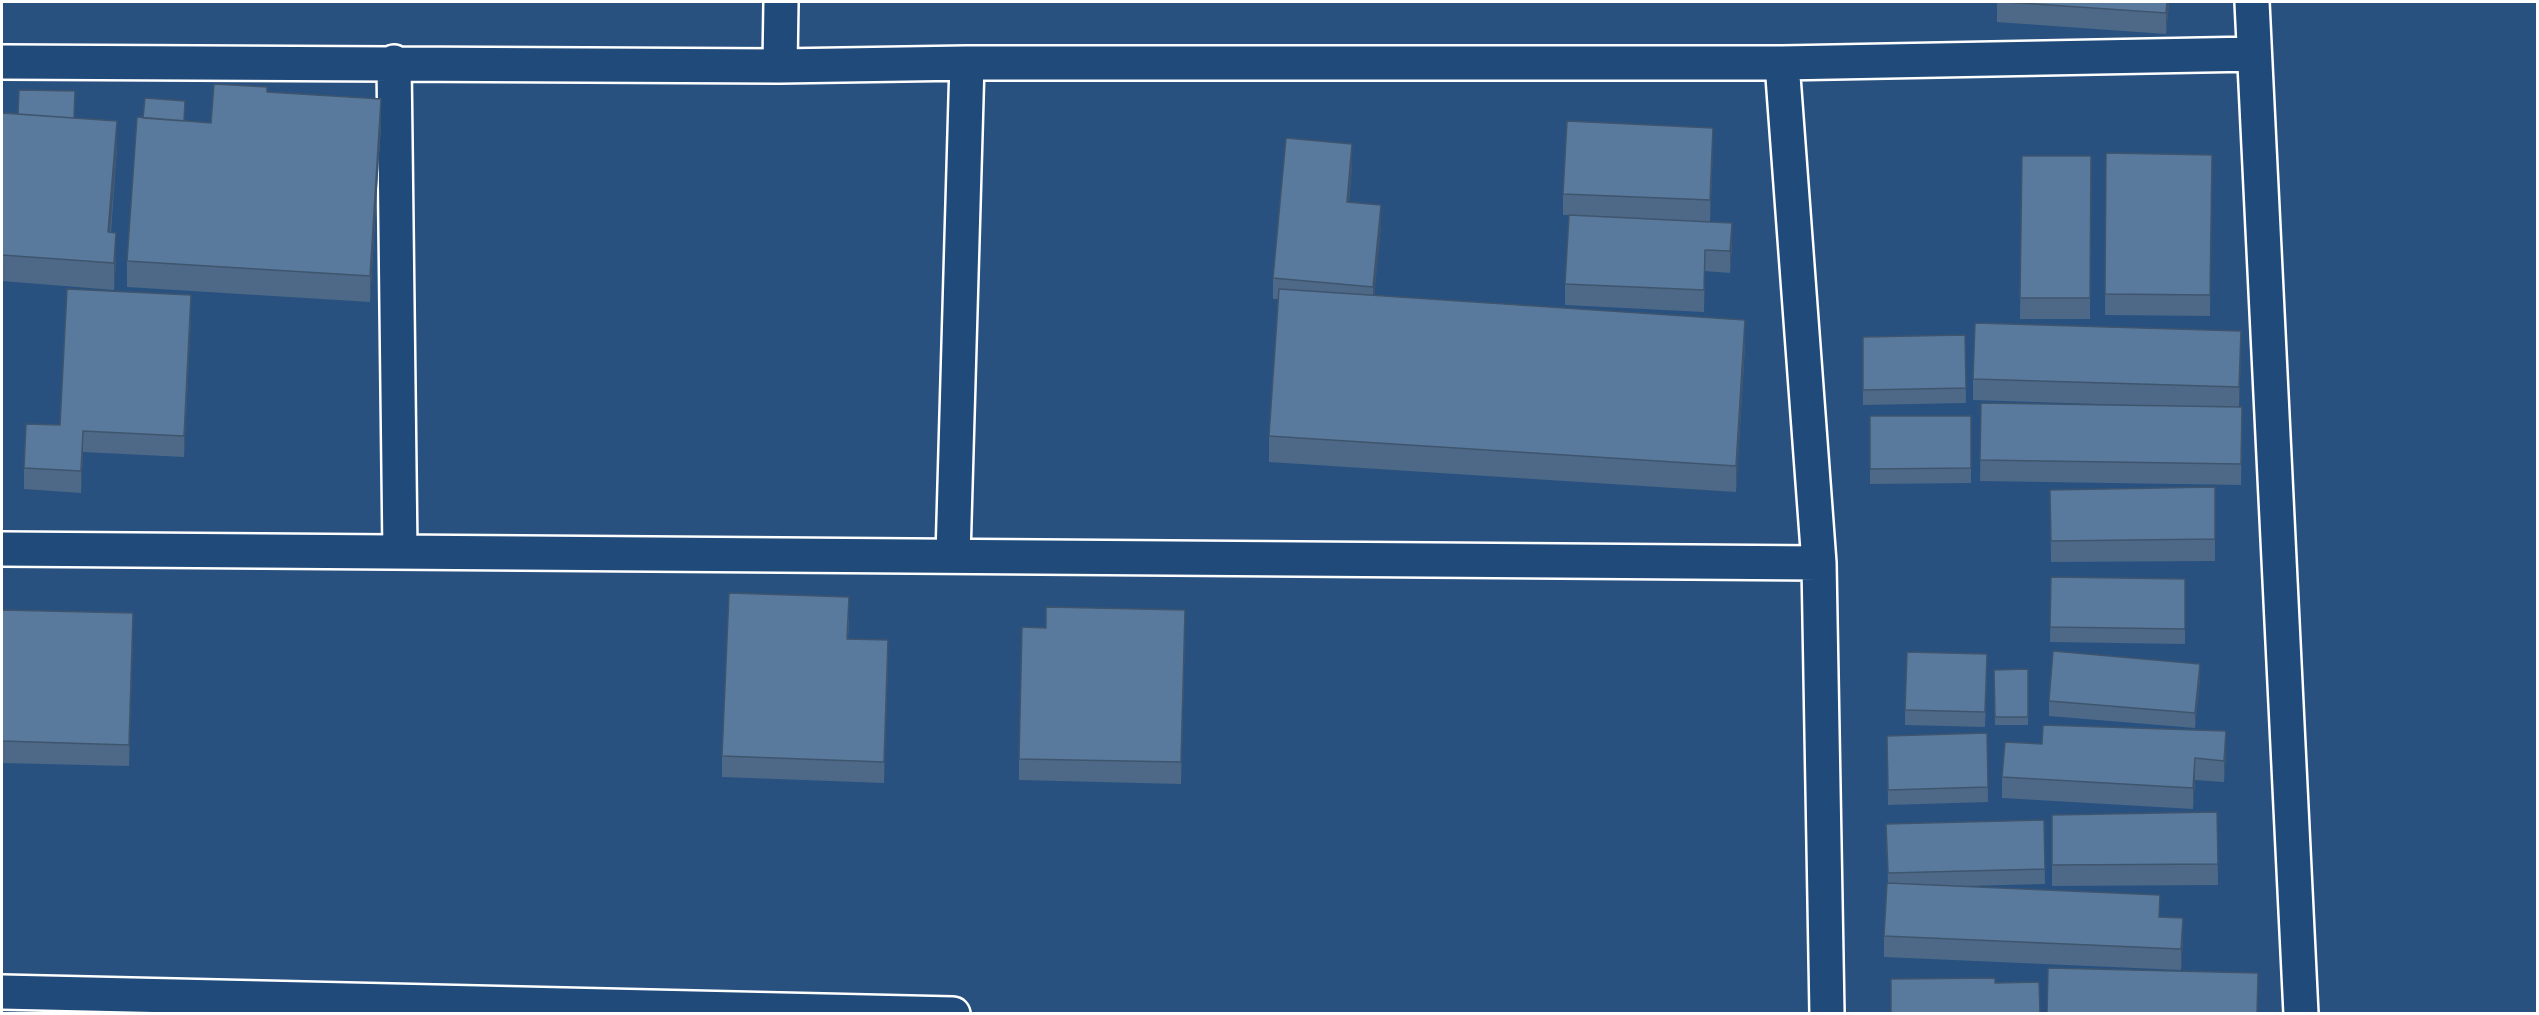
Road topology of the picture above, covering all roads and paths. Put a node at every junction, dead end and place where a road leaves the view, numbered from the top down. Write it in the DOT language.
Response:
graph roads {
  1 [pos="780,2"];
  2 [pos="2252,2"];
  3 [pos="2254,54"];
  4 [pos="2,62"];
  5 [pos="394,62"];
  6 [pos="968,63"];
  7 [pos="1782,63"];
  8 [pos="780,66"];
  9 [pos="2,549"];
  10 [pos="400,552"];
  11 [pos="952,556"];
  12 [pos="1819,563"];
  13 [pos="2,992"];
  14 [pos="953,1014"];
  15 [pos="1827,1014"];
  16 [pos="2301,1014"];
  1 -- 8 [label="street"];
  2 -- 3 [label="street"];
  3 -- 7 [label="street"];
  3 -- 16 [label="street"];
  4 -- 5 [label="street"];
  5 -- 8 [label="street"];
  5 -- 10 [label="street"];
  6 -- 7 [label="street"];
  6 -- 8 [label="street"];
  6 -- 11 [label="street"];
  7 -- 12 [label="street"];
  9 -- 10 [label="street"];
  10 -- 11 [label="street"];
  11 -- 12 [label="street"];
  12 -- 15 [label="street"];
  13 -- 14 [label="street"];
}
